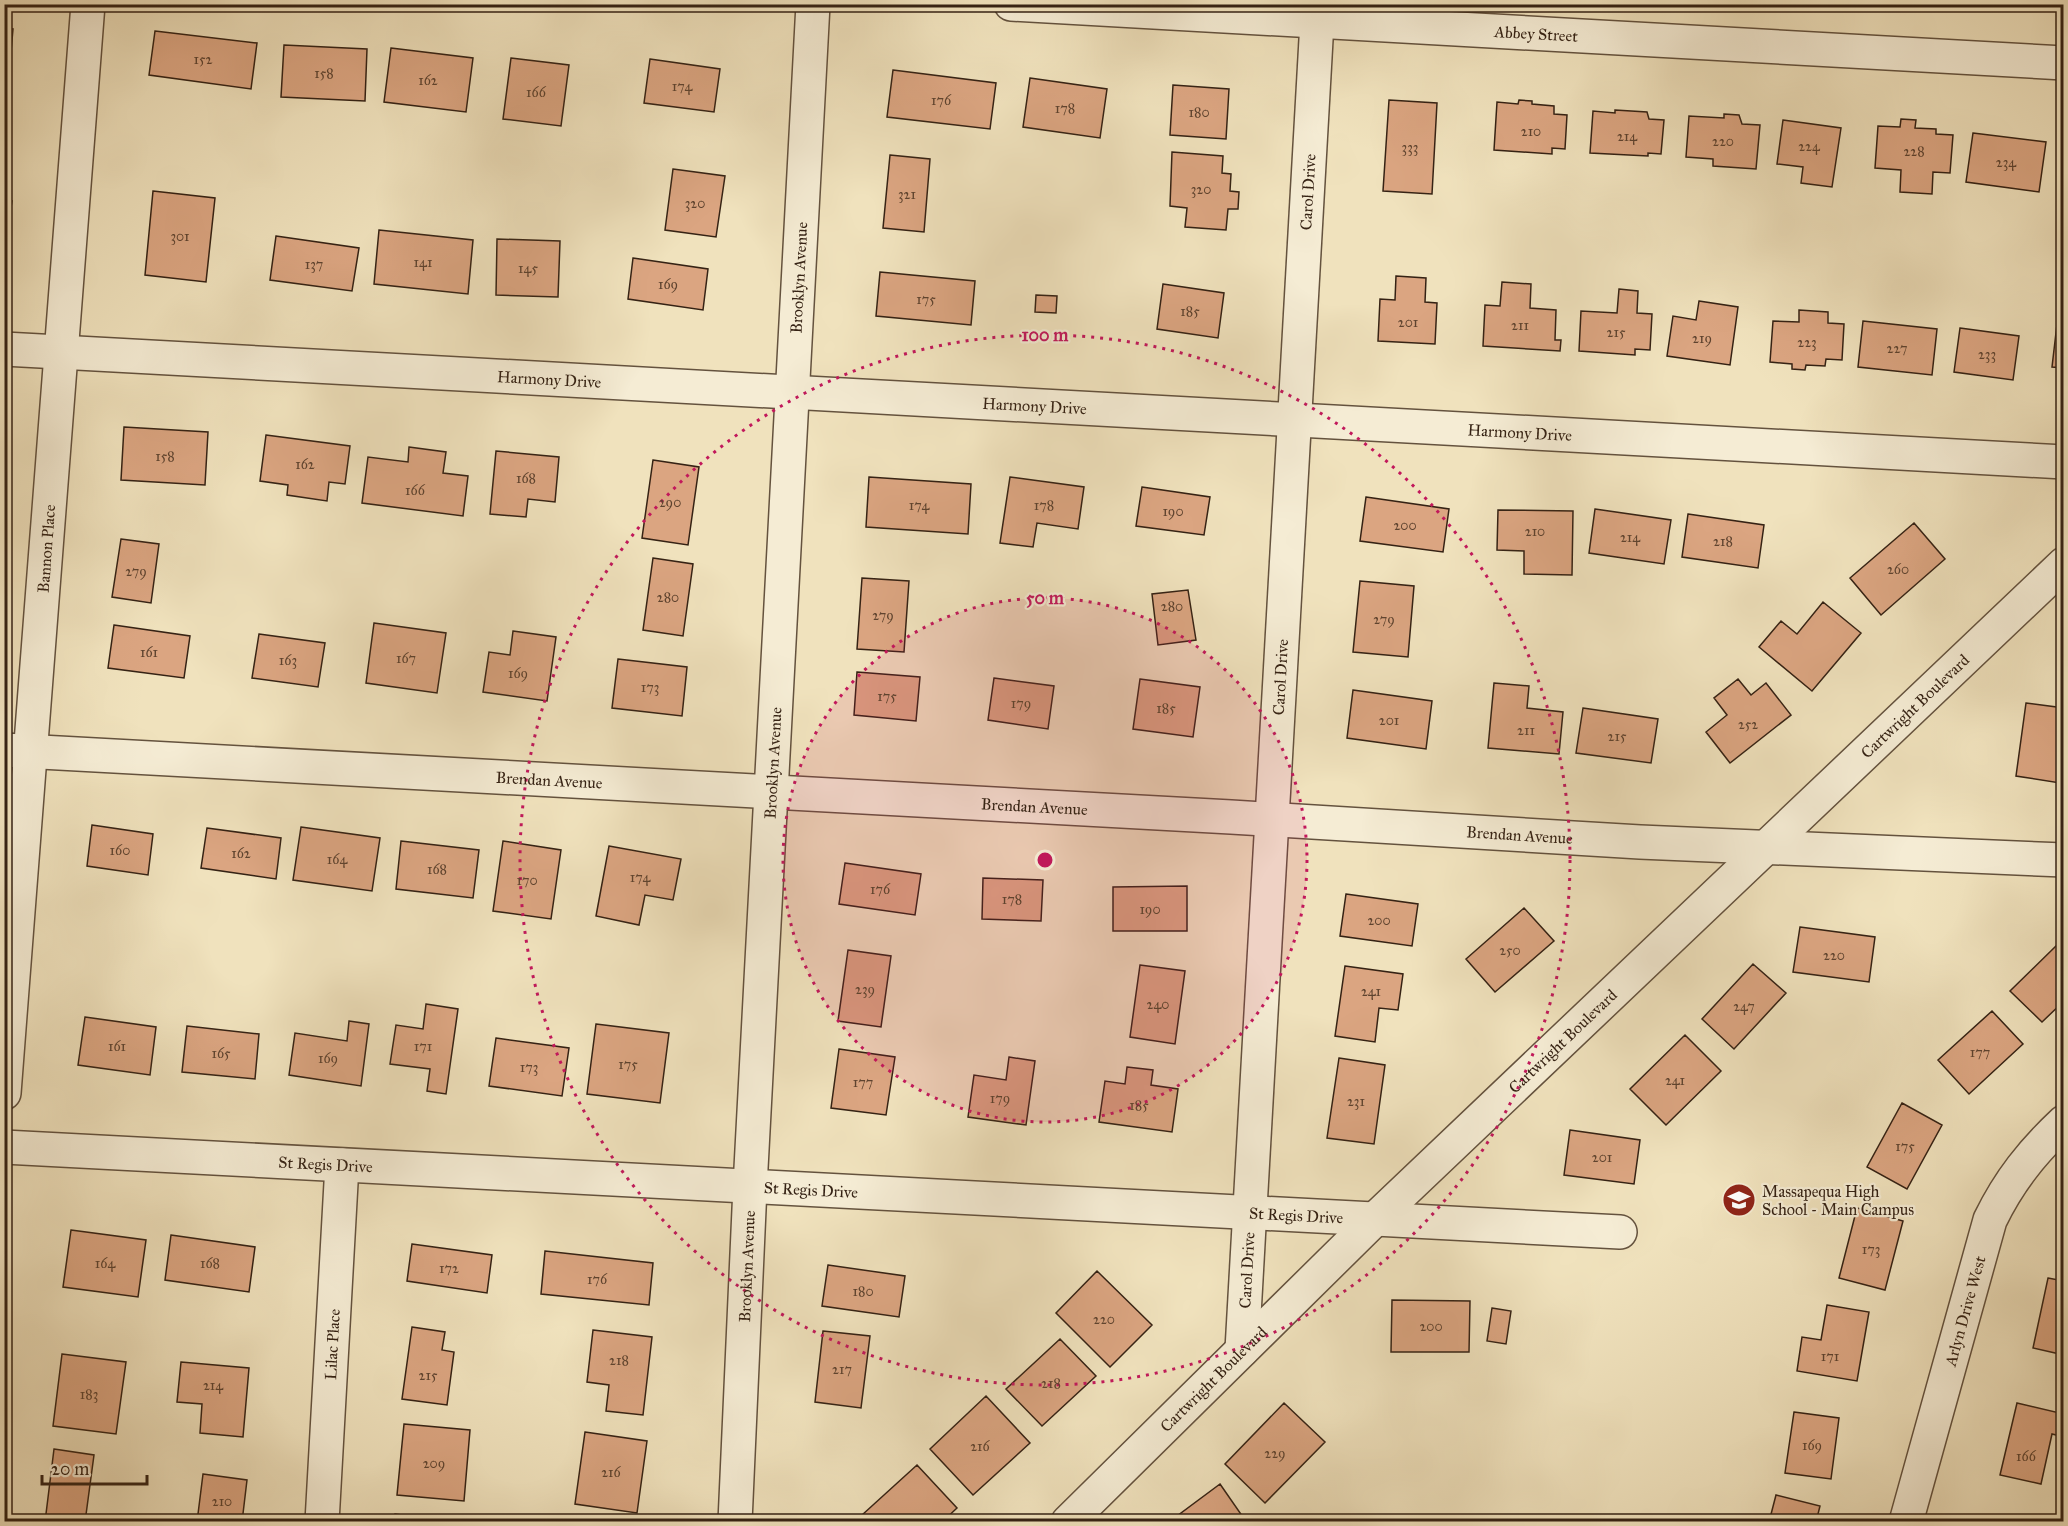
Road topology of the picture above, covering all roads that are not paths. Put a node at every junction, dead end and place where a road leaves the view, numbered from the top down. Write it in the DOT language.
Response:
graph roads {
  1 [pos="88,4"];
  2 [pos="813,4"];
  3 [pos="1011,4"];
  4 [pos="1318,13"];
  5 [pos="2064,63"];
  6 [pos="4,349"];
  7 [pos="61,352"];
  8 [pos="793,392"];
  9 [pos="1296,421"];
  10 [pos="2064,462"];
  11 [pos="2064,564"];
  12 [pos="17,751"];
  13 [pos="771,792"];
  14 [pos="1274,819"];
  15 [pos="1769,848"];
  16 [pos="2064,860"];
  17 [pos="4,1093"];
  18 [pos="2064,1122"];
  19 [pos="4,1147"];
  20 [pos="342,1165"];
  21 [pos="750,1187"];
  22 [pos="1251,1213"];
  23 [pos="1375,1219"];
  24 [pos="1620,1232"];
  25 [pos="1242,1350"];
  26 [pos="322,1521"];
  27 [pos="735,1521"];
  28 [pos="1068,1521"];
  29 [pos="1906,1521"];
  1 -- 7 [label="street, Bannon Place"];
  2 -- 8 [label="street, Brooklyn Avenue"];
  3 -- 4 [label="street, Abbey Street"];
  4 -- 5 [label="street, Abbey Street"];
  4 -- 9 [label="street, Carol Drive"];
  6 -- 7 [label="street, Harmony Drive"];
  7 -- 8 [label="street, Harmony Drive"];
  7 -- 12 [label="street, Bannon Place"];
  8 -- 9 [label="street, Harmony Drive"];
  8 -- 13 [label="street, Brooklyn Avenue"];
  9 -- 10 [label="street, Harmony Drive"];
  9 -- 14 [label="street, Carol Drive"];
  11 -- 15 [label="street, Cartwright Boulevard"];
  12 -- 13 [label="street, Brendan Avenue"];
  12 -- 17 [label="street, Bannon Place"];
  13 -- 14 [label="street, Brendan Avenue"];
  13 -- 21 [label="street, Brooklyn Avenue"];
  14 -- 15 [label="street, Brendan Avenue"];
  14 -- 22 [label="street, Carol Drive"];
  15 -- 16 [label="street, Brendan Avenue"];
  15 -- 23 [label="street, Cartwright Boulevard"];
  18 -- 29 [label="street, Arlyn Drive West"];
  19 -- 20 [label="street, St Regis Drive"];
  20 -- 21 [label="street, St Regis Drive"];
  20 -- 26 [label="street, Lilac Place"];
  21 -- 22 [label="street, St Regis Drive"];
  21 -- 27 [label="street, Brooklyn Avenue"];
  22 -- 23 [label="street, St Regis Drive"];
  22 -- 25 [label="street, Carol Drive"];
  23 -- 24 [label="street, St Regis Drive"];
  23 -- 25 [label="street, Cartwright Boulevard"];
  25 -- 28 [label="street, Cartwright Boulevard"];
}
